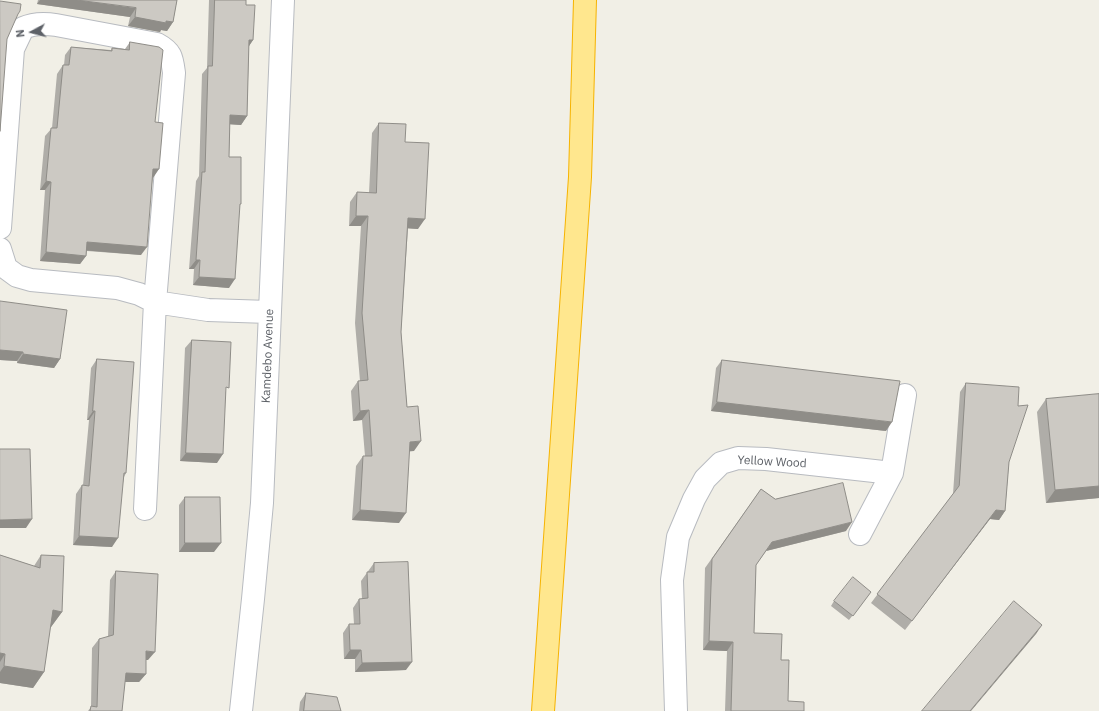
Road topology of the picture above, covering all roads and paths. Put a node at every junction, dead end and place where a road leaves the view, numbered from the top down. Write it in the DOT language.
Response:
graph roads {
  1 [pos="283,0"];
  2 [pos="585,0"];
  3 [pos="0,228"];
  4 [pos="0,249"];
  5 [pos="155,302"];
  6 [pos="270,312"];
  7 [pos="905,395"];
  8 [pos="892,473"];
  9 [pos="145,509"];
  10 [pos="860,534"];
  11 [pos="241,711"];
  12 [pos="543,711"];
  13 [pos="676,711"];
  1 -- 6 [label="street, Kamdebo Avenue"];
  2 -- 12 [label="highway"];
  3 -- 5 [label="street"];
  4 -- 5 [label="street"];
  5 -- 6 [label="street"];
  5 -- 9 [label="street"];
  6 -- 11 [label="street, Kamdebo Avenue"];
  7 -- 8 [label="street"];
  8 -- 10 [label="street"];
  8 -- 13 [label="street, Yellow Wood"];
}
